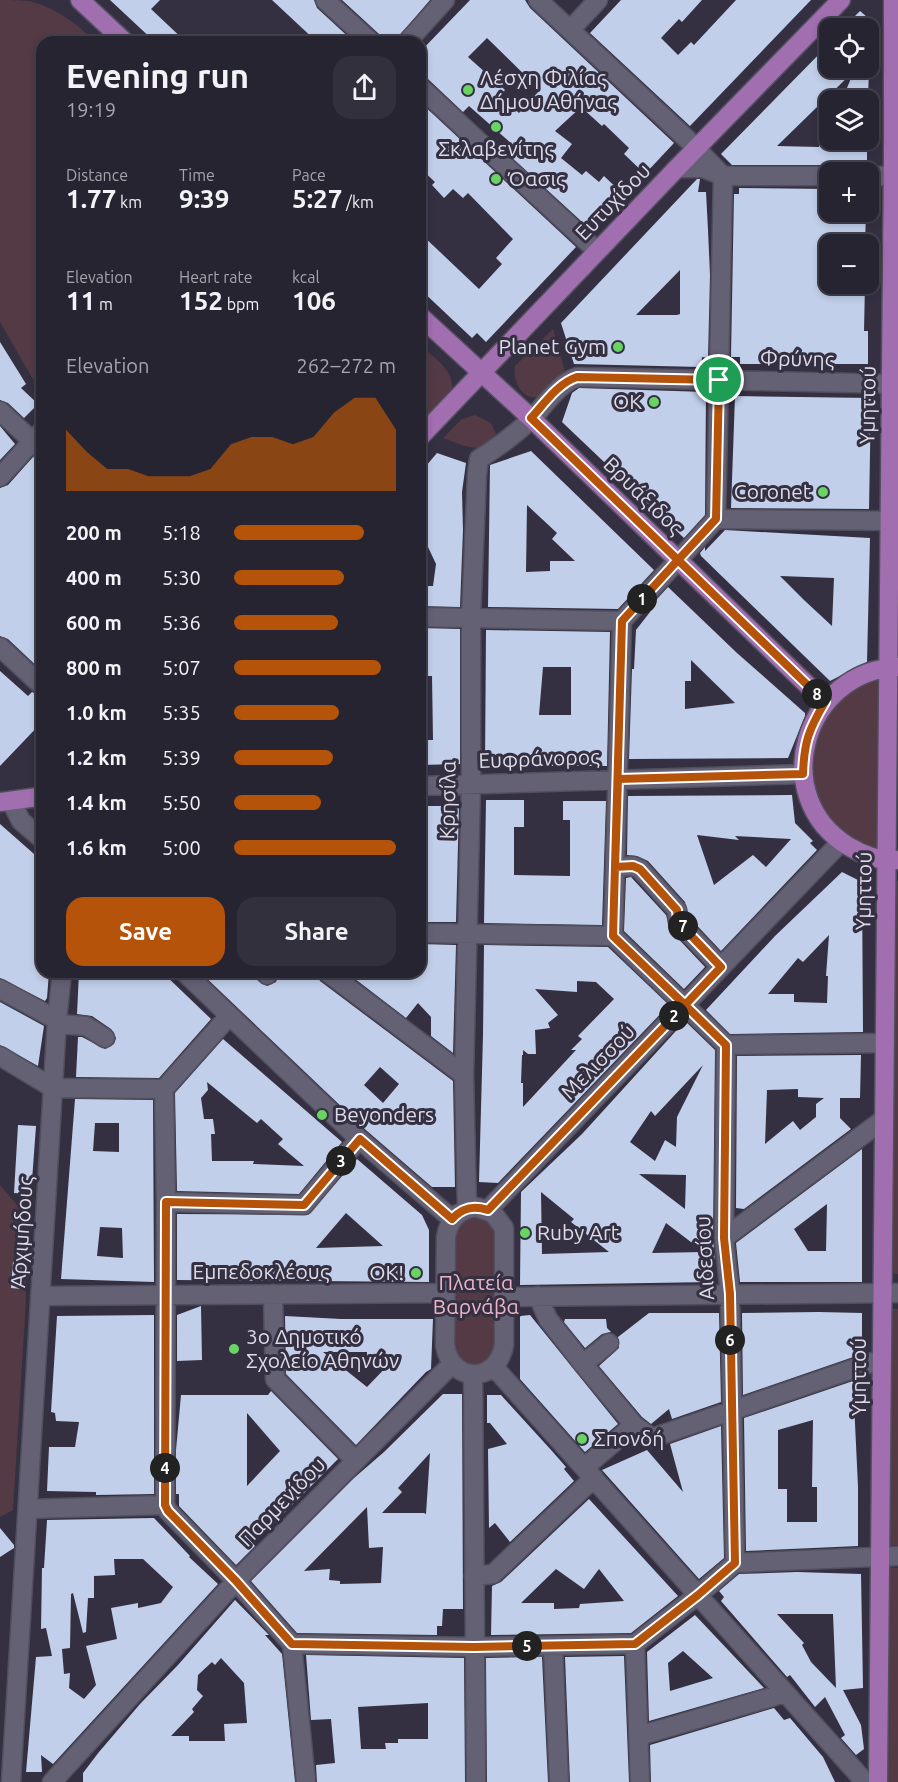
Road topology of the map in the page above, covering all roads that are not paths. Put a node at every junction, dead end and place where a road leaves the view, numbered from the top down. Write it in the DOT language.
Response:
graph roads {
  1 [pos="325,0"];
  2 [pos="446,0"];
  3 [pos="538,0"];
  4 [pos="598,0"];
  5 [pos="841,0"];
  6 [pos="892,0"];
  7 [pos="86,2"];
  8 [pos="570,30"];
  9 [pos="119,36"];
  10 [pos="364,36"];
  11 [pos="413,36"];
  12 [pos="896,42"];
  13 [pos="426,93"];
  14 [pos="696,148"];
  15 [pos="677,168"];
  16 [pos="723,176"];
  17 [pos="819,176"];
  18 [pos="879,176"];
  19 [pos="895,176"];
  20 [pos="597,251"];
  21 [pos="895,256"];
  22 [pos="426,322"];
  23 [pos="480,373"];
  24 [pos="719,380"];
  25 [pos="895,384"];
  26 [pos="0,411"];
  27 [pos="531,418"];
  28 [pos="426,431"];
  29 [pos="36,439"];
  30 [pos="36,444"];
  31 [pos="0,477"];
  32 [pos="716,519"];
  33 [pos="894,521"];
  34 [pos="678,560"];
  35 [pos="426,617"];
  36 [pos="471,618"];
  37 [pos="622,621"];
  38 [pos="0,646"];
  39 [pos="893,667"];
  40 [pos="36,680"];
  41 [pos="825,702"];
  42 [pos="803,774"];
  43 [pos="618,779"];
  44 [pos="471,784"];
  45 [pos="426,786"];
  46 [pos="36,797"];
  47 [pos="6,801"];
  48 [pos="36,834"];
  49 [pos="841,842"];
  50 [pos="892,861"];
  51 [pos="615,867"];
  52 [pos="426,933"];
  53 [pos="467,933"];
  54 [pos="613,936"];
  55 [pos="721,967"];
  56 [pos="61,978"];
  57 [pos="190,978"];
  58 [pos="335,978"];
  59 [pos="0,989"];
  60 [pos="685,1005"];
  61 [pos="230,1016"];
  62 [pos="57,1022"];
  63 [pos="105,1038"];
  64 [pos="885,1043"];
  65 [pos="726,1045"];
  66 [pos="0,1056"];
  67 [pos="464,1075"];
  68 [pos="53,1088"];
  69 [pos="164,1089"];
  70 [pos="884,1119"];
  71 [pos="360,1139"];
  72 [pos="166,1202"];
  73 [pos="466,1208"];
  74 [pos="488,1210"];
  75 [pos="452,1219"];
  76 [pos="724,1238"];
  77 [pos="445,1293"];
  78 [pos="890,1293"];
  79 [pos="273,1294"];
  80 [pos="730,1294"];
  81 [pos="165,1295"];
  82 [pos="40,1296"];
  83 [pos="538,1296"];
  84 [pos="505,1297"];
  85 [pos="609,1343"];
  86 [pos="882,1359"];
  87 [pos="452,1364"];
  88 [pos="583,1364"];
  89 [pos="494,1367"];
  90 [pos="472,1374"];
  91 [pos="731,1411"];
  92 [pos="634,1425"];
  93 [pos="355,1460"];
  94 [pos="589,1473"];
  95 [pos="165,1505"];
  96 [pos="28,1509"];
  97 [pos="889,1556"];
  98 [pos="735,1563"];
  99 [pos="474,1576"];
  100 [pos="236,1581"];
  101 [pos="698,1595"];
  102 [pos="292,1644"];
  103 [pos="635,1644"];
  104 [pos="554,1646"];
  105 [pos="474,1647"];
  106 [pos="785,1693"];
  107 [pos="639,1736"];
  108 [pos="11,1782"];
  109 [pos="52,1782"];
  110 [pos="306,1782"];
  111 [pos="476,1782"];
  112 [pos="559,1782"];
  113 [pos="640,1782"];
  114 [pos="865,1782"];
  115 [pos="878,1782"];
  1 -- 10 [label="street"];
  2 -- 11 [label="street"];
  3 -- 8 [label="street"];
  4 -- 8 [label="street"];
  5 -- 14 [label="main road, Ευτυχίδου"];
  6 -- 12 [label="main road, Υμηττού"];
  7 -- 9 [label="main road"];
  8 -- 14 [label="street"];
  12 -- 19 [label="main road, Υμηττού"];
  13 -- 20 [label="street"];
  14 -- 15 [label="main road, Ευτυχίδου"];
  14 -- 16 [label="street"];
  15 -- 16 [label="street"];
  15 -- 20 [label="main road, Ευτυχίδου"];
  16 -- 17 [label="street"];
  16 -- 24 [label="street"];
  18 -- 19 [label="street"];
  19 -- 21 [label="main road, Υμηττού"];
  20 -- 23 [label="main road, Ευτυχίδου"];
  21 -- 25 [label="main road, Υμηττού"];
  22 -- 23 [label="main road, Βρυάξιδος"];
  23 -- 27 [label="main road, Βρυάξιδος"];
  23 -- 28 [label="main road, Ευτυχίδου"];
  24 -- 25 [label="street, Φρύνης"];
  24 -- 27 [label="street, Φρύνης"];
  24 -- 32 [label="street"];
  25 -- 33 [label="main road, Υμηττού"];
  26 -- 29 [label="street"];
  27 -- 34 [label="main road, Βρυάξιδος"];
  27 -- 36 [label="street, Κρησίλα"];
  30 -- 31 [label="street"];
  32 -- 33 [label="street"];
  32 -- 34 [label="street"];
  33 -- 39 [label="main road, Υμηττού"];
  34 -- 37 [label="street"];
  34 -- 41 [label="main road, Βρυάξιδος"];
  35 -- 36 [label="street"];
  36 -- 37 [label="street"];
  36 -- 44 [label="street, Κρησίλα"];
  37 -- 43 [label="street"];
  38 -- 40 [label="street"];
  39 -- 41 [label="main road"];
  39 -- 50 [label="main road, Υμηττού"];
  41 -- 42 [label="main road"];
  42 -- 43 [label="street, Ευφράνορος"];
  42 -- 49 [label="main road"];
  43 -- 44 [label="street, Ευφράνορος"];
  43 -- 51 [label="street"];
  44 -- 45 [label="street, Ευφράνορος"];
  44 -- 53 [label="street, Κρησίλα"];
  46 -- 47 [label="main road"];
  47 -- 48 [label="street"];
  49 -- 50 [label="main road"];
  49 -- 55 [label="street, Μελισσού"];
  50 -- 64 [label="main road, Υμηττού"];
  51 -- 54 [label="street"];
  51 -- 55 [label="street"];
  52 -- 53 [label="street"];
  53 -- 54 [label="street"];
  53 -- 67 [label="street, Κρησίλα"];
  54 -- 60 [label="street"];
  55 -- 60 [label="street, Μελισσού"];
  56 -- 62 [label="street, Αρχιμήδους"];
  57 -- 61 [label="street"];
  58 -- 67 [label="street"];
  59 -- 62 [label="street"];
  60 -- 65 [label="street"];
  60 -- 74 [label="street, Μελισσού"];
  61 -- 69 [label="street"];
  61 -- 71 [label="street"];
  62 -- 63 [label="street"];
  62 -- 68 [label="street, Αρχιμήδους"];
  64 -- 65 [label="street"];
  64 -- 70 [label="main road, Υμηττού"];
  65 -- 76 [label="street, Αιδεσίου"];
  66 -- 68 [label="street"];
  67 -- 73 [label="street, Κρησίλα"];
  68 -- 69 [label="street"];
  68 -- 82 [label="street, Αρχιμήδους"];
  69 -- 72 [label="street"];
  70 -- 76 [label="street"];
  70 -- 78 [label="main road, Υμηττού"];
  71 -- 72 [label="street"];
  71 -- 75 [label="street"];
  72 -- 81 [label="street"];
  73 -- 74 [label="street"];
  73 -- 75 [label="street"];
  74 -- 84 [label="street"];
  75 -- 77 [label="street"];
  76 -- 80 [label="street, Αιδεσίου"];
  77 -- 79 [label="street, Εμπεδοκλέους"];
  77 -- 87 [label="street"];
  78 -- 80 [label="street"];
  78 -- 86 [label="main road, Υμηττού"];
  79 -- 81 [label="street, Εμπεδοκλέους"];
  79 -- 93 [label="street"];
  80 -- 83 [label="street"];
  80 -- 91 [label="street, Αιδεσίου"];
  81 -- 82 [label="street, Εμπεδοκλέους"];
  81 -- 95 [label="street"];
  82 -- 96 [label="street, Αρχιμήδους"];
  83 -- 84 [label="street"];
  83 -- 88 [label="street"];
  84 -- 89 [label="street"];
  85 -- 88 [label="street"];
  86 -- 91 [label="street"];
  86 -- 97 [label="main road, Υμηττού"];
  87 -- 90 [label="street"];
  87 -- 93 [label="street, Παρμενίδου"];
  88 -- 92 [label="street"];
  89 -- 90 [label="street"];
  89 -- 94 [label="street"];
  90 -- 99 [label="street"];
  91 -- 92 [label="street"];
  91 -- 98 [label="street, Αιδεσίου"];
  92 -- 94 [label="street"];
  93 -- 100 [label="street, Παρμενίδου"];
  94 -- 99 [label="street"];
  94 -- 101 [label="street"];
  95 -- 96 [label="street"];
  95 -- 100 [label="street"];
  96 -- 108 [label="street, Αρχιμήδους"];
  97 -- 98 [label="street"];
  97 -- 115 [label="main road, Υμηττού"];
  98 -- 101 [label="street"];
  99 -- 105 [label="street"];
  100 -- 102 [label="street"];
  100 -- 109 [label="street, Παρμενίδου"];
  101 -- 103 [label="street"];
  101 -- 106 [label="street"];
  102 -- 105 [label="street"];
  102 -- 110 [label="street"];
  103 -- 104 [label="street"];
  103 -- 107 [label="street"];
  104 -- 105 [label="street"];
  104 -- 112 [label="street"];
  105 -- 111 [label="street"];
  106 -- 107 [label="street"];
  106 -- 114 [label="street"];
  107 -- 113 [label="street"];
}
